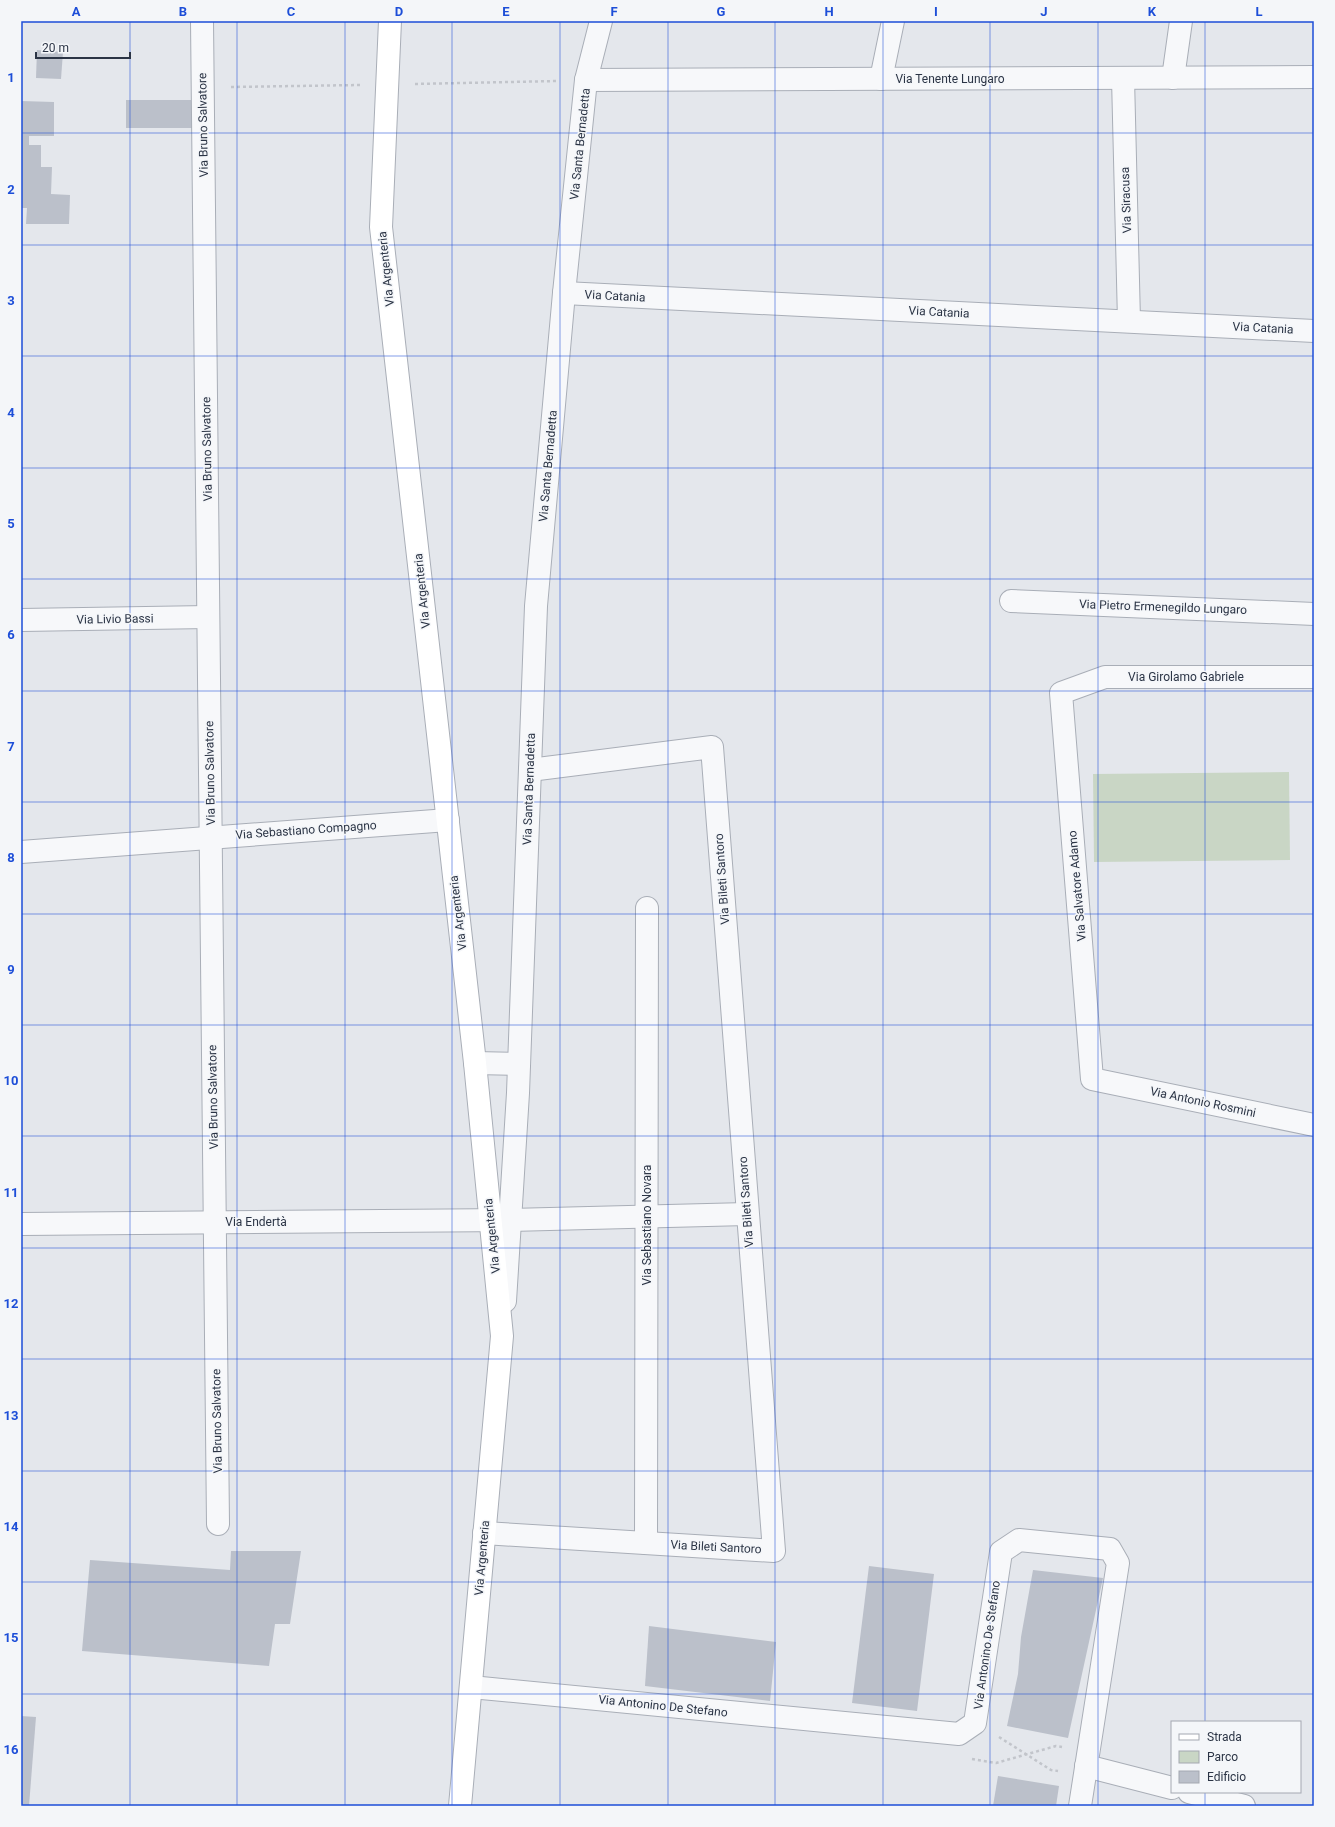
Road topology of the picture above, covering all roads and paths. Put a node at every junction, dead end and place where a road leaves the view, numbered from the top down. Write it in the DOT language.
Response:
graph roads {
  1 [pos="202,21"];
  2 [pos="390,21"];
  3 [pos="601,21"];
  4 [pos="893,21"];
  5 [pos="1181,21"];
  6 [pos="1314,77"];
  7 [pos="1123,78"];
  8 [pos="1173,78"];
  9 [pos="881,79"];
  10 [pos="586,80"];
  11 [pos="564,293"];
  12 [pos="1129,321"];
  13 [pos="1314,330"];
  14 [pos="1011,601"];
  15 [pos="1314,614"];
  16 [pos="208,617"];
  17 [pos="21,620"];
  18 [pos="1314,677"];
  19 [pos="1061,693"];
  20 [pos="530,770"];
  21 [pos="448,820"];
  22 [pos="210,837"];
  23 [pos="21,852"];
  24 [pos="647,908"];
  25 [pos="475,1064"];
  26 [pos="519,1064"];
  27 [pos="1092,1079"];
  28 [pos="1314,1125"];
  29 [pos="747,1214"];
  30 [pos="646,1216"];
  31 [pos="500,1220"];
  32 [pos="215,1222"];
  33 [pos="21,1224"];
  34 [pos="218,1524"];
  35 [pos="484,1533"];
  36 [pos="646,1543"];
  37 [pos="471,1687"];
  38 [pos="960,1734"];
  39 [pos="1027,1754"];
  40 [pos="1086,1764"];
  41 [pos="1171,1788"];
  42 [pos="1193,1793"];
  43 [pos="460,1806"];
  44 [pos="1080,1806"];
  45 [pos="1244,1806"];
  1 -- 16 [label="street, Via Bruno Salvatore"];
  2 -- 21 [label="main road, Via Argenteria"];
  3 -- 10 [label="street, Via Santa Bernadetta"];
  4 -- 9 [label="street"];
  5 -- 8 [label="street"];
  6 -- 8 [label="street, Via Tenente Lungaro"];
  7 -- 8 [label="street, Via Tenente Lungaro"];
  7 -- 9 [label="street, Via Tenente Lungaro"];
  7 -- 12 [label="street, Via Siracusa"];
  9 -- 10 [label="street, Via Tenente Lungaro"];
  10 -- 11 [label="street, Via Santa Bernadetta"];
  11 -- 12 [label="street, Via Catania"];
  11 -- 20 [label="street, Via Santa Bernadetta"];
  12 -- 13 [label="street, Via Catania"];
  14 -- 15 [label="street, Via Pietro Ermenegildo Lungaro"];
  16 -- 17 [label="street, Via Livio Bassi"];
  16 -- 22 [label="street, Via Bruno Salvatore"];
  18 -- 19 [label="street, Via Girolamo Gabriele"];
  19 -- 27 [label="street, Via Salvatore Adamo"];
  20 -- 26 [label="street, Via Santa Bernadetta"];
  20 -- 29 [label="street, Via Bileti Santoro"];
  21 -- 22 [label="street, Via Sebastiano Compagno"];
  21 -- 25 [label="main road, Via Argenteria"];
  22 -- 23 [label="street, Via Sebastiano Compagno"];
  22 -- 32 [label="street, Via Bruno Salvatore"];
  24 -- 30 [label="street, Via Sebastiano Novara"];
  25 -- 26 [label="street"];
  25 -- 31 [label="main road, Via Argenteria"];
  26 -- 31 [label="street, Via Santa Bernadetta"];
  27 -- 28 [label="street, Via Antonio Rosmini"];
  29 -- 30 [label="street, Via Endertà"];
  29 -- 36 [label="street, Via Bileti Santoro"];
  30 -- 31 [label="street, Via Endertà"];
  30 -- 36 [label="street, Via Sebastiano Novara"];
  31 -- 32 [label="street, Via Endertà"];
  31 -- 35 [label="main road, Via Argenteria"];
  32 -- 33 [label="street, Via Endertà"];
  32 -- 34 [label="street, Via Bruno Salvatore"];
  35 -- 36 [label="street, Via Bileti Santoro"];
  35 -- 37 [label="main road, Via Argenteria"];
  37 -- 38 [label="street, Via Antonino De Stefano"];
  37 -- 43 [label="main road, Via Argenteria"];
  38 -- 39 [label="path"];
  38 -- 39 [label="path"];
  38 -- 40 [label="street, Via Antonino De Stefano"];
  39 -- 40 [label="path"];
  39 -- 40 [label="path"];
  40 -- 41 [label="street"];
  40 -- 44 [label="street"];
  42 -- 45 [label="street"];
}
